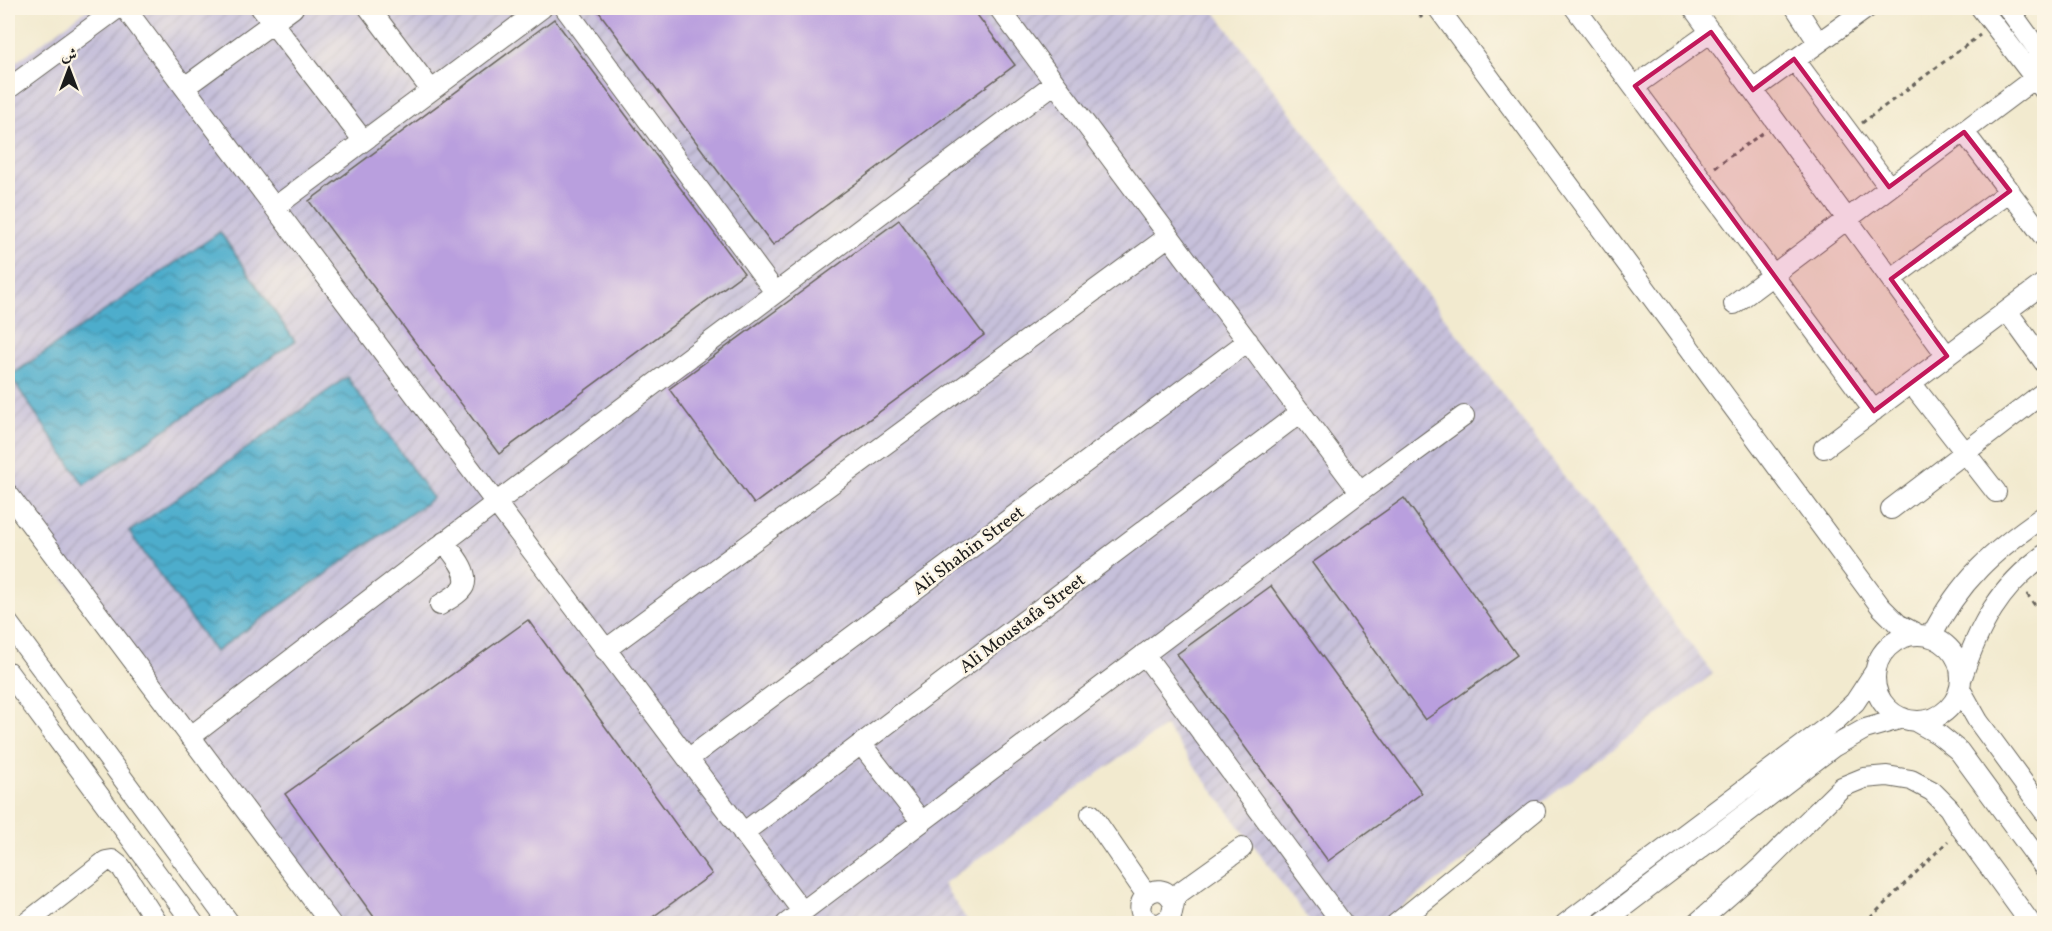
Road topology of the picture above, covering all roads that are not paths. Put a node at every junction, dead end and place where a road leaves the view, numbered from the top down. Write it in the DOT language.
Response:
graph roads {
  1 [pos="118,8"];
  2 [pos="125,8"];
  3 [pos="293,8"];
  4 [pos="369,8"];
  5 [pos="542,8"];
  6 [pos="565,8"];
  7 [pos="999,8"];
  8 [pos="1438,8"];
  9 [pos="1575,8"];
  10 [pos="1693,8"];
  11 [pos="1796,8"];
  12 [pos="1867,8"];
  13 [pos="1981,8"];
  14 [pos="2008,8"];
  15 [pos="267,15"];
  16 [pos="1712,32"];
  17 [pos="1818,42"];
  18 [pos="2041,46"];
  19 [pos="1794,59"];
  20 [pos="1055,83"];
  21 [pos="2040,84"];
  22 [pos="1635,86"];
  23 [pos="185,87"];
  24 [pos="8,89"];
  25 [pos="431,90"];
  26 [pos="1753,90"];
  27 [pos="1964,132"];
  28 [pos="363,140"];
  29 [pos="1889,188"];
  30 [pos="2010,191"];
  31 [pos="274,207"];
  32 [pos="1847,219"];
  33 [pos="1169,236"];
  34 [pos="2044,237"];
  35 [pos="1773,274"];
  36 [pos="1891,279"];
  37 [pos="2044,283"];
  38 [pos="775,292"];
  39 [pos="1734,304"];
  40 [pos="2007,311"];
  41 [pos="1248,341"];
  42 [pos="1947,356"];
  43 [pos="2044,362"];
  44 [pos="1911,383"];
  45 [pos="2044,392"];
  46 [pos="1874,411"];
  47 [pos="1301,412"];
  48 [pos="1464,416"];
  49 [pos="1824,448"];
  50 [pos="1965,453"];
  51 [pos="1360,492"];
  52 [pos="1995,492"];
  53 [pos="8,494"];
  54 [pos="496,502"];
  55 [pos="1891,509"];
  56 [pos="2044,516"];
  57 [pos="444,542"];
  58 [pos="2044,555"];
  59 [pos="440,605"];
  60 [pos="8,623"];
  61 [pos="1925,636"];
  62 [pos="605,650"];
  63 [pos="1144,654"];
  64 [pos="1876,670"];
  65 [pos="8,672"];
  66 [pos="1961,682"];
  67 [pos="1846,712"];
  68 [pos="1909,720"];
  69 [pos="1864,729"];
  70 [pos="1986,732"];
  71 [pos="190,737"];
  72 [pos="861,744"];
  73 [pos="1959,751"];
  74 [pos="688,759"];
  75 [pos="1535,811"];
  76 [pos="2044,811"];
  77 [pos="1091,814"];
  78 [pos="921,821"];
  79 [pos="743,833"];
  80 [pos="1242,848"];
  81 [pos="2044,867"];
  82 [pos="1146,894"];
  83 [pos="1172,898"];
  84 [pos="802,911"];
  85 [pos="1155,922"];
  86 [pos="25,924"];
  87 [pos="158,924"];
  88 [pos="194,924"];
  89 [pos="230,924"];
  90 [pos="331,924"];
  91 [pos="786,924"];
  92 [pos="1343,924"];
  93 [pos="1396,924"];
  94 [pos="1565,924"];
  95 [pos="1601,924"];
  96 [pos="1696,924"];
  97 [pos="2031,924"];
  1 -- 24 [label="street"];
  2 -- 23 [label="street"];
  3 -- 15 [label="street"];
  4 -- 25 [label="street"];
  5 -- 25 [label="street"];
  6 -- 38 [label="street"];
  7 -- 20 [label="street"];
  8 -- 61 [label="street"];
  9 -- 22 [label="street"];
  10 -- 16 [label="street"];
  11 -- 17 [label="street"];
  12 -- 17 [label="street"];
  13 -- 21 [label="street"];
  14 -- 18 [label="street"];
  15 -- 23 [label="street"];
  15 -- 28 [label="street"];
  16 -- 22 [label="street"];
  16 -- 26 [label="street"];
  17 -- 19 [label="street"];
  19 -- 26 [label="street"];
  19 -- 29 [label="street"];
  20 -- 33 [label="street"];
  20 -- 38 [label="street"];
  21 -- 27 [label="street"];
  22 -- 35 [label="street"];
  23 -- 31 [label="street"];
  25 -- 28 [label="street"];
  26 -- 32 [label="street"];
  27 -- 29 [label="street"];
  27 -- 30 [label="street"];
  28 -- 31 [label="street"];
  29 -- 32 [label="street"];
  30 -- 34 [label="street"];
  30 -- 36 [label="street"];
  31 -- 54 [label="street"];
  32 -- 35 [label="street"];
  32 -- 36 [label="street"];
  33 -- 41 [label="street"];
  33 -- 62 [label="street"];
  35 -- 39 [label="street"];
  35 -- 46 [label="street"];
  36 -- 42 [label="street"];
  37 -- 40 [label="street"];
  38 -- 54 [label="street"];
  40 -- 42 [label="street"];
  40 -- 43 [label="street"];
  41 -- 47 [label="street"];
  41 -- 74 [label="street, Ali Shahin Street"];
  42 -- 44 [label="street"];
  44 -- 46 [label="street"];
  44 -- 50 [label="street"];
  45 -- 50 [label="street"];
  46 -- 49 [label="street"];
  47 -- 51 [label="street"];
  47 -- 72 [label="street, Ali Moustafa Street"];
  48 -- 51 [label="street"];
  50 -- 52 [label="street"];
  50 -- 55 [label="street"];
  51 -- 63 [label="street"];
  53 -- 71 [label="street"];
  54 -- 57 [label="street"];
  54 -- 62 [label="street"];
  56 -- 61 [label="street"];
  57 -- 59 [label="street"];
  57 -- 71 [label="street"];
  58 -- 66 [label="street"];
  60 -- 89 [label="street"];
  61 -- 64 [label="street"];
  61 -- 66 [label="street"];
  62 -- 74 [label="street"];
  63 -- 78 [label="street"];
  63 -- 92 [label="street"];
  64 -- 67 [label="street"];
  64 -- 68 [label="street"];
  65 -- 88 [label="street"];
  66 -- 68 [label="street"];
  66 -- 70 [label="street"];
  67 -- 69 [label="street"];
  67 -- 94 [label="street"];
  68 -- 69 [label="street"];
  68 -- 73 [label="street"];
  69 -- 95 [label="street"];
  70 -- 73 [label="street"];
  70 -- 76 [label="street"];
  71 -- 90 [label="street"];
  72 -- 78 [label="street"];
  72 -- 79 [label="street, Ali Moustafa Street"];
  73 -- 81 [label="street"];
  74 -- 79 [label="street"];
  75 -- 93 [label="street"];
  77 -- 82 [label="street"];
  78 -- 84 [label="street"];
  79 -- 84 [label="street"];
  80 -- 83 [label="street"];
  82 -- 83 [label="street"];
  82 -- 85 [label="street"];
  83 -- 85 [label="street"];
  84 -- 91 [label="street"];
  86 -- 87 [label="street"];
  96 -- 97 [label="street"];
}
